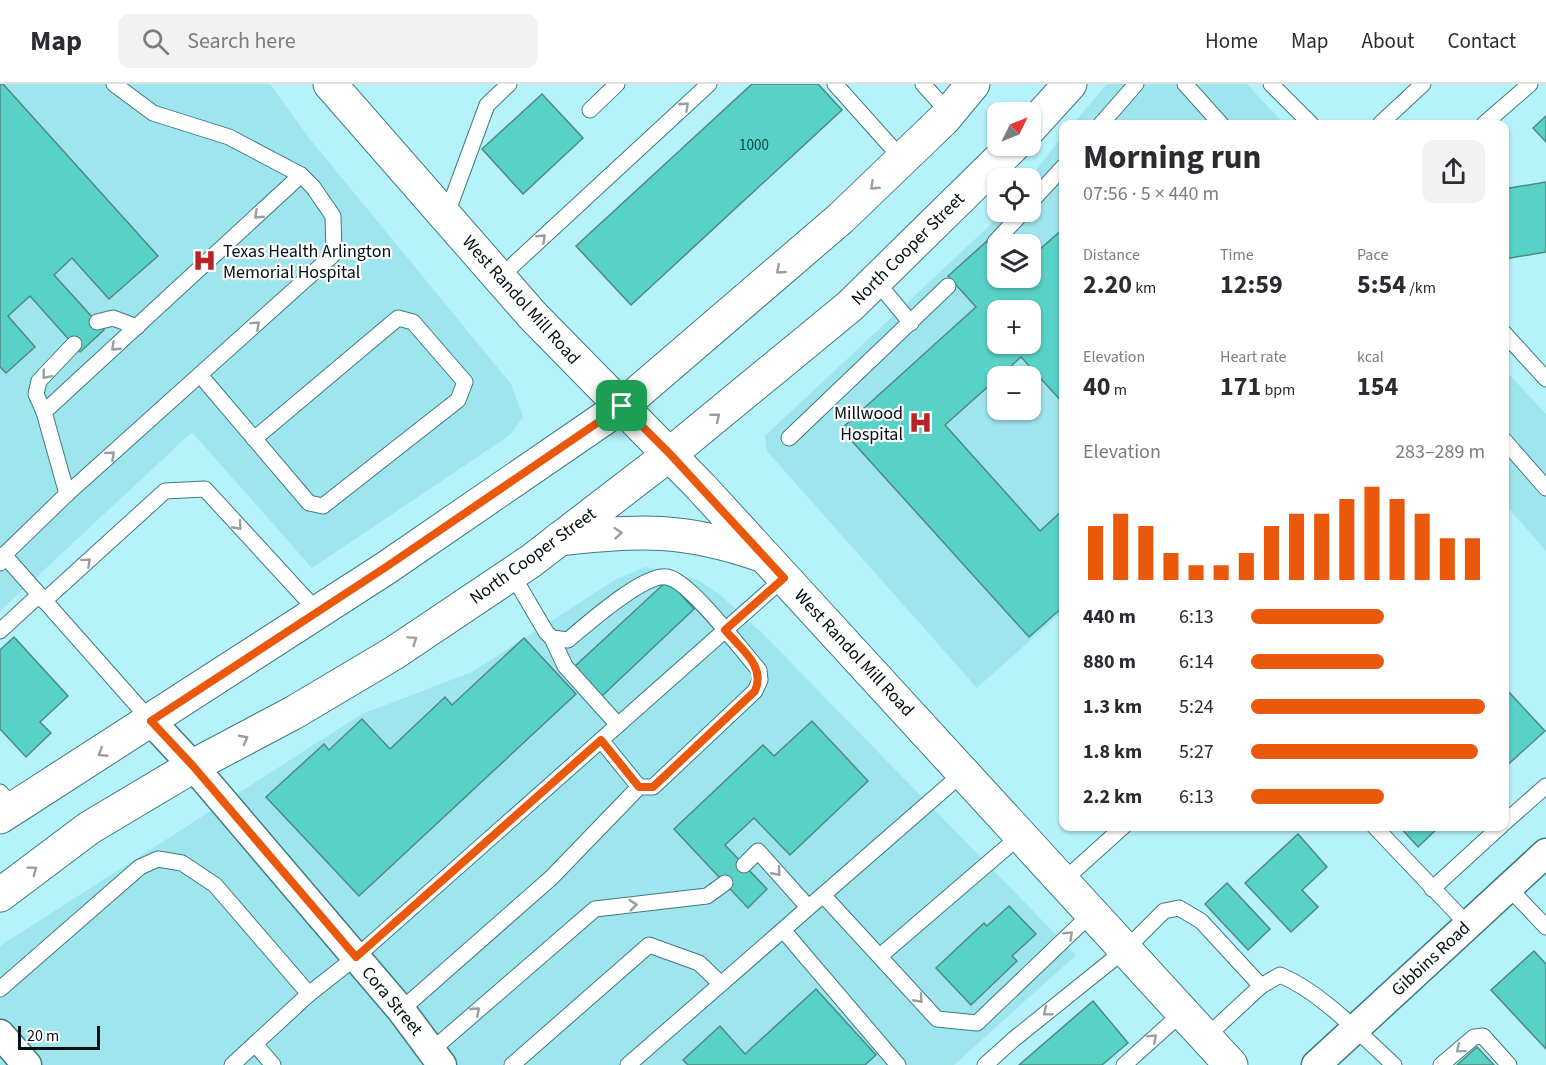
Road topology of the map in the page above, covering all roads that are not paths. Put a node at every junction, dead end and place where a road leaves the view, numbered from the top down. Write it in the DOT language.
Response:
graph roads {
  1 [pos="114,84"];
  2 [pos="330,84"];
  3 [pos="617,84"];
  4 [pos="709,84"];
  5 [pos="835,84"];
  6 [pos="923,84"];
  7 [pos="974,84"];
  8 [pos="1070,84"];
  9 [pos="1136,84"];
  10 [pos="1185,84"];
  11 [pos="1271,84"];
  12 [pos="1423,84"];
  13 [pos="1530,84"];
  14 [pos="500,87"];
  15 [pos="590,110"];
  16 [pos="949,113"];
  17 [pos="1041,116"];
  18 [pos="1104,120"];
  19 [pos="1217,120"];
  20 [pos="1307,120"];
  21 [pos="1384,120"];
  22 [pos="1489,120"];
  23 [pos="1003,156"];
  24 [pos="903,160"];
  25 [pos="1059,171"];
  26 [pos="301,175"];
  27 [pos="1041,191"];
  28 [pos="446,216"];
  29 [pos="1014,222"];
  30 [pos="1002,234"];
  31 [pos="499,278"];
  32 [pos="876,281"];
  33 [pos="948,286"];
  34 [pos="97,322"];
  35 [pos="910,323"];
  36 [pos="137,327"];
  37 [pos="1509,339"];
  38 [pos="74,344"];
  39 [pos="200,375"];
  40 [pos="1546,380"];
  41 [pos="622,406"];
  42 [pos="44,412"];
  43 [pos="789,438"];
  44 [pos="254,439"];
  45 [pos="1509,446"];
  46 [pos="670,454"];
  47 [pos="1546,488"];
  48 [pos="67,494"];
  49 [pos="559,539"];
  50 [pos="2,559"];
  51 [pos="775,567"];
  52 [pos="512,574"];
  53 [pos="42,598"];
  54 [pos="318,612"];
  55 [pos="725,630"];
  56 [pos="0,631"];
  57 [pos="552,638"];
  58 [pos="151,721"];
  59 [pos="618,725"];
  60 [pos="601,740"];
  61 [pos="193,766"];
  62 [pos="964,772"];
  63 [pos="1546,786"];
  64 [pos="639,787"];
  65 [pos="4,806"];
  66 [pos="1509,820"];
  67 [pos="1118,831"];
  68 [pos="1379,831"];
  69 [pos="1496,831"];
  70 [pos="1021,835"];
  71 [pos="1546,853"];
  72 [pos="744,865"];
  73 [pos="1063,881"];
  74 [pos="725,883"];
  75 [pos="1509,888"];
  76 [pos="1432,889"];
  77 [pos="0,895"];
  78 [pos="823,895"];
  79 [pos="808,907"];
  80 [pos="1092,913"];
  81 [pos="1468,925"];
  82 [pos="1546,927"];
  83 [pos="783,930"];
  84 [pos="1126,949"];
  85 [pos="880,956"];
  86 [pos="356,957"];
  87 [pos="721,984"];
  88 [pos="1261,986"];
  89 [pos="0,989"];
  90 [pos="309,994"];
  91 [pos="401,1010"];
  92 [pos="1183,1012"];
  93 [pos="1355,1029"];
  94 [pos="0,1034"];
  95 [pos="255,1044"];
  96 [pos="1215,1055"];
  97 [pos="437,1057"];
  98 [pos="27,1065"];
  99 [pos="232,1065"];
  100 [pos="273,1065"];
  101 [pos="512,1065"];
  102 [pos="628,1065"];
  103 [pos="898,1065"];
  104 [pos="985,1065"];
  105 [pos="1124,1065"];
  106 [pos="1316,1065"];
  107 [pos="1394,1065"];
  108 [pos="1440,1065"];
  109 [pos="1509,1065"];
  1 -- 26 [label="lane"];
  2 -- 28 [label="main road, West Randol Mill Road"];
  3 -- 15 [label="lane"];
  31 -- 4 [label="lane, one-way"];
  5 -- 24 [label="lane"];
  6 -- 16 [label="lane"];
  7 -- 16 [label="main road"];
  8 -- 17 [label="main road"];
  9 -- 18 [label="lane"];
  10 -- 19 [label="lane"];
  11 -- 20 [label="lane"];
  12 -- 21 [label="lane"];
  13 -- 22 [label="lane"];
  14 -- 28 [label="lane"];
  16 -- 24 [label="main road"];
  23 -- 32 [label="main road, North Cooper Street"];
  24 -- 41 [label="main road, one-way"];
  25 -- 27 [label="lane"];
  26 -- 36 [label="lane, one-way"];
  39 -- 26 [label="lane, one-way"];
  28 -- 31 [label="main road, West Randol Mill Road"];
  29 -- 30 [label="lane"];
  31 -- 41 [label="main road, West Randol Mill Road"];
  32 -- 35 [label="lane"];
  46 -- 32 [label="main road, North Cooper Street, one-way"];
  33 -- 35 [label="lane"];
  34 -- 36 [label="lane"];
  35 -- 43 [label="lane"];
  36 -- 42 [label="lane, one-way"];
  37 -- 40 [label="lane"];
  38 -- 42 [label="lane, one-way"];
  39 -- 44 [label="lane"];
  48 -- 39 [label="lane, one-way"];
  41 -- 46 [label="main road, West Randol Mill Road"];
  41 -- 54 [label="main road"];
  42 -- 48 [label="lane"];
  44 -- 44 [label="lane"];
  45 -- 47 [label="lane"];
  46 -- 49 [label="main road, North Cooper Street"];
  46 -- 51 [label="main road, West Randol Mill Road"];
  48 -- 50 [label="lane"];
  49 -- 51 [label="main road, one-way"];
  49 -- 52 [label="main road, North Cooper Street"];
  50 -- 53 [label="lane"];
  51 -- 55 [label="lane"];
  51 -- 62 [label="main road, West Randol Mill Road"];
  52 -- 57 [label="lane"];
  61 -- 52 [label="main road, North Cooper Street, one-way"];
  53 -- 54 [label="lane, one-way"];
  53 -- 56 [label="lane"];
  53 -- 58 [label="lane"];
  54 -- 58 [label="main road"];
  55 -- 57 [label="lane"];
  55 -- 59 [label="lane"];
  55 -- 64 [label="lane"];
  57 -- 59 [label="lane"];
  58 -- 61 [label="street, Cora Street"];
  58 -- 65 [label="main road, one-way"];
  59 -- 60 [label="lane"];
  60 -- 64 [label="lane"];
  60 -- 86 [label="lane"];
  77 -- 61 [label="main road, North Cooper Street, one-way"];
  61 -- 86 [label="street, Cora Street"];
  62 -- 70 [label="main road, West Randol Mill Road"];
  62 -- 78 [label="lane"];
  63 -- 66 [label="lane"];
  64 -- 91 [label="lane"];
  67 -- 73 [label="lane"];
  68 -- 76 [label="lane"];
  69 -- 76 [label="lane"];
  70 -- 73 [label="main road, West Randol Mill Road"];
  70 -- 85 [label="lane"];
  71 -- 75 [label="street, Gibbins Road"];
  72 -- 79 [label="lane, one-way"];
  73 -- 80 [label="main road, West Randol Mill Road"];
  97 -- 74 [label="lane, one-way"];
  75 -- 81 [label="street, Gibbins Road"];
  75 -- 82 [label="lane"];
  76 -- 81 [label="lane"];
  78 -- 79 [label="lane"];
  78 -- 85 [label="lane"];
  79 -- 83 [label="lane"];
  80 -- 84 [label="main road, West Randol Mill Road"];
  85 -- 80 [label="lane, one-way"];
  81 -- 93 [label="street, Gibbins Road"];
  83 -- 87 [label="lane"];
  83 -- 103 [label="lane"];
  84 -- 88 [label="lane"];
  84 -- 92 [label="main road, West Randol Mill Road"];
  84 -- 104 [label="lane, one-way"];
  86 -- 90 [label="lane"];
  86 -- 91 [label="street, Cora Street"];
  87 -- 101 [label="lane"];
  87 -- 102 [label="lane"];
  88 -- 93 [label="lane"];
  88 -- 96 [label="lane"];
  89 -- 90 [label="lane"];
  90 -- 95 [label="lane"];
  91 -- 97 [label="street, Cora Street"];
  92 -- 96 [label="main road, West Randol Mill Road"];
  105 -- 92 [label="lane, one-way"];
  93 -- 106 [label="street, Gibbins Road"];
  93 -- 107 [label="lane"];
  94 -- 98 [label="street"];
  95 -- 99 [label="lane"];
  95 -- 100 [label="lane"];
  109 -- 108 [label="lane, one-way"];
}
